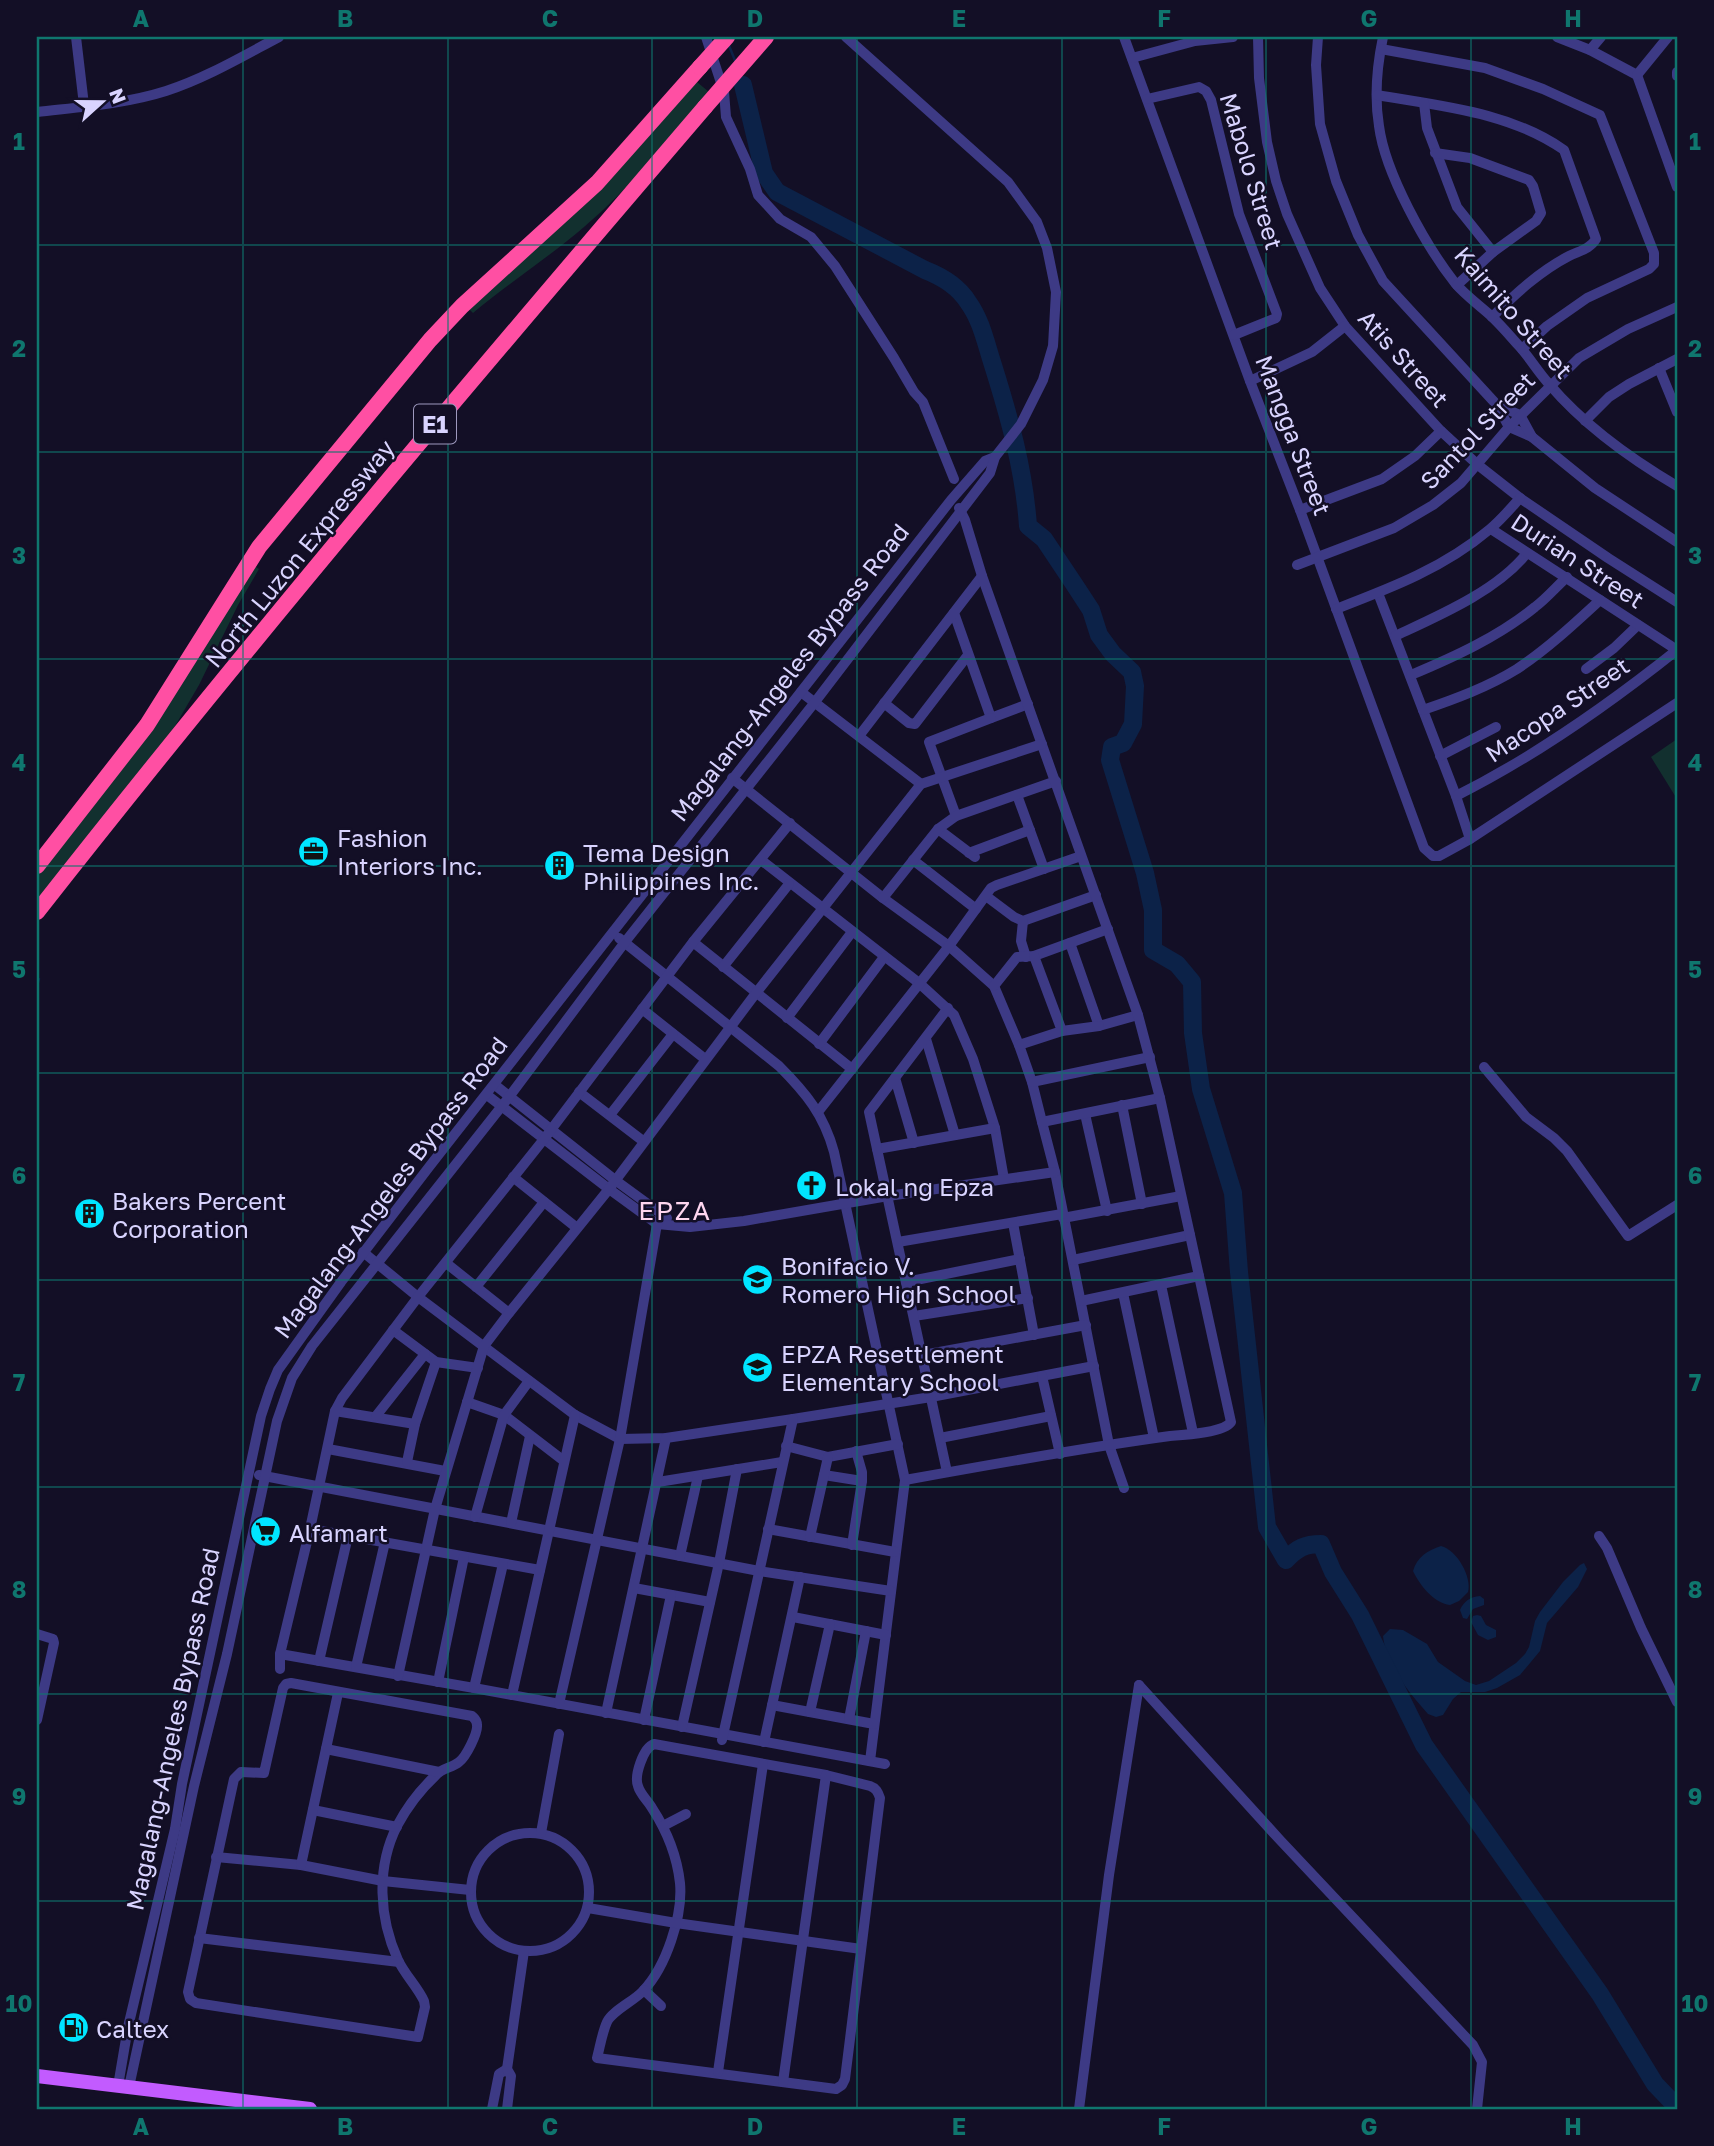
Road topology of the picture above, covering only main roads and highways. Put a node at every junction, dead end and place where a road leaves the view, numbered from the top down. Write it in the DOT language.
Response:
graph roads {
  1 [pos="727,37"];
  2 [pos="766,37"];
  3 [pos="37,866"];
  4 [pos="37,912"];
  5 [pos="37,2076"];
  6 [pos="278,2107"];
  7 [pos="294,2108"];
  8 [pos="310,2109"];
  1 -- 3 [label="highway, North Luzon Expressway / E1, bridge"];
  2 -- 4 [label="highway, North Luzon Expressway / E1, bridge"];
  5 -- 6 [label="main road"];
  6 -- 7 [label="main road"];
  7 -- 8 [label="main road"];
}
